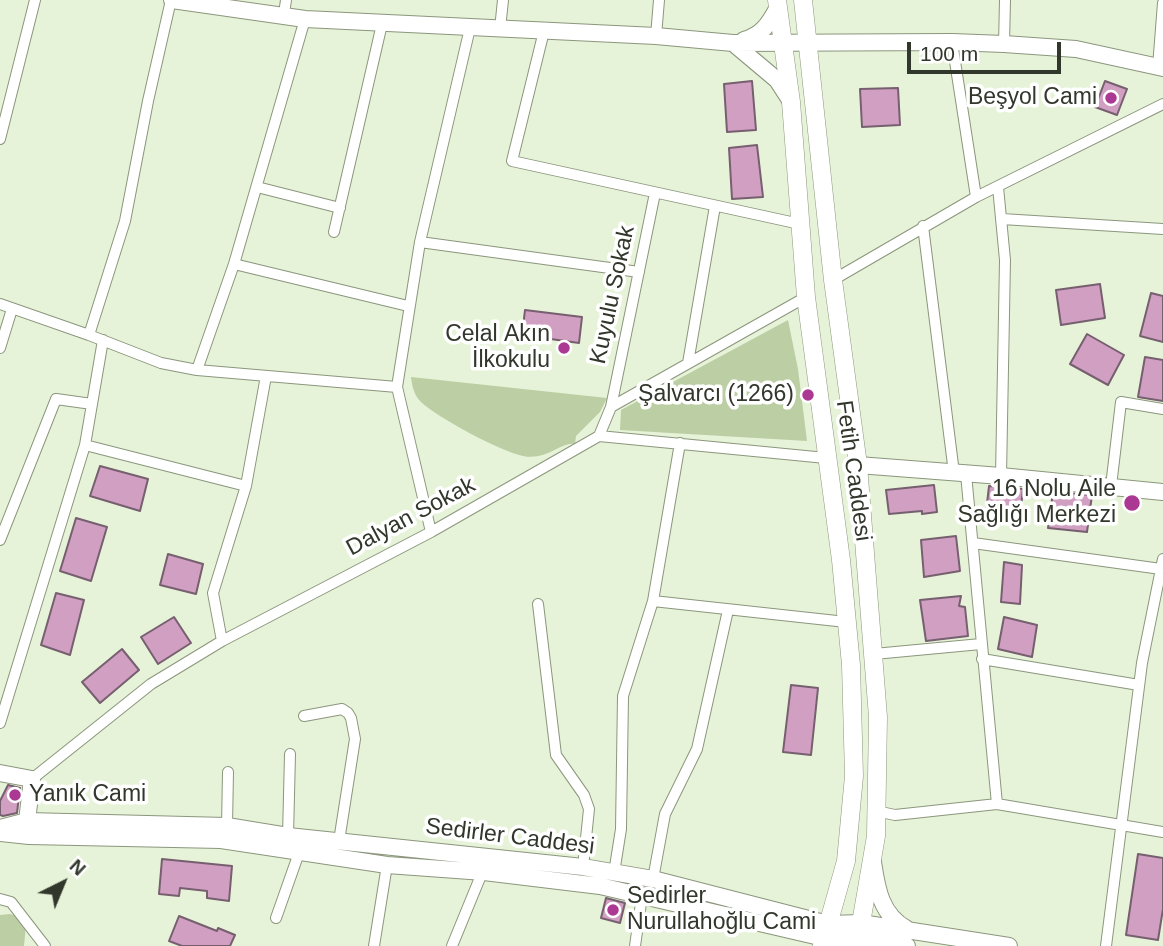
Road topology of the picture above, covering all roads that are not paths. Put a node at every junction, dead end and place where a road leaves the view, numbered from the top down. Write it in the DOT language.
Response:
graph roads {
  1 [pos="35,0"];
  2 [pos="172,0"];
  3 [pos="502,0"];
  4 [pos="659,0"];
  5 [pos="803,0"];
  6 [pos="1005,0"];
  7 [pos="777,4"];
  8 [pos="1163,4"];
  9 [pos="285,7"];
  10 [pos="305,19"];
  11 [pos="382,24"];
  12 [pos="470,28"];
  13 [pos="500,29"];
  14 [pos="544,31"];
  15 [pos="656,36"];
  16 [pos="781,42"];
  17 [pos="809,42"];
  18 [pos="953,42"];
  19 [pos="733,43"];
  20 [pos="1004,44"];
  21 [pos="1161,68"];
  22 [pos="791,102"];
  23 [pos="1163,104"];
  24 [pos="0,139"];
  25 [pos="257,187"];
  26 [pos="998,187"];
  27 [pos="655,193"];
  28 [pos="976,197"];
  29 [pos="715,206"];
  30 [pos="340,208"];
  31 [pos="1002,219"];
  32 [pos="800,224"];
  33 [pos="923,226"];
  34 [pos="1163,229"];
  35 [pos="334,232"];
  36 [pos="420,242"];
  37 [pos="234,264"];
  38 [pos="639,272"];
  39 [pos="833,280"];
  40 [pos="806,297"];
  41 [pos="0,304"];
  42 [pos="408,306"];
  43 [pos="12,309"];
  44 [pos="89,335"];
  45 [pos="103,340"];
  46 [pos="0,348"];
  47 [pos="688,363"];
  48 [pos="197,370"];
  49 [pos="266,376"];
  50 [pos="397,387"];
  51 [pos="92,404"];
  52 [pos="611,407"];
  53 [pos="1163,410"];
  54 [pos="599,436"];
  55 [pos="680,443"];
  56 [pos="85,445"];
  57 [pos="826,458"];
  58 [pos="858,465"];
  59 [pos="960,473"];
  60 [pos="1001,476"];
  61 [pos="246,486"];
  62 [pos="1111,486"];
  63 [pos="1163,492"];
  64 [pos="431,532"];
  65 [pos="0,540"];
  66 [pos="973,543"];
  67 [pos="865,559"];
  68 [pos="841,560"];
  69 [pos="1162,564"];
  70 [pos="653,601"];
  71 [pos="538,604"];
  72 [pos="728,610"];
  73 [pos="846,622"];
  74 [pos="222,641"];
  75 [pos="981,644"];
  76 [pos="874,654"];
  77 [pos="982,659"];
  78 [pos="1139,685"];
  79 [pos="304,716"];
  80 [pos="0,723"];
  81 [pos="290,754"];
  82 [pos="228,772"];
  83 [pos="0,773"];
  84 [pos="32,779"];
  85 [pos="997,804"];
  86 [pos="876,811"];
  87 [pos="27,821"];
  88 [pos="1122,824"];
  89 [pos="227,826"];
  90 [pos="0,830"];
  91 [pos="1163,832"];
  92 [pos="288,836"];
  93 [pos="340,841"];
  94 [pos="300,850"];
  95 [pos="873,859"];
  96 [pos="387,864"];
  97 [pos="484,864"];
  98 [pos="583,867"];
  99 [pos="614,873"];
  100 [pos="653,879"];
  101 [pos="642,896"];
  102 [pos="0,899"];
  103 [pos="276,918"];
  104 [pos="825,936"];
  105 [pos="856,936"];
  106 [pos="898,941"];
  107 [pos="43,945"];
  108 [pos="374,946"];
  109 [pos="452,946"];
  110 [pos="635,946"];
  111 [pos="1009,946"];
  112 [pos="1106,946"];
  1 -- 24 [label="street"];
  2 -- 9 [label="main road"];
  2 -- 44 [label="street"];
  3 -- 13 [label="street"];
  4 -- 15 [label="street"];
  5 -- 17 [label="main road, Fetih Caddesi"];
  6 -- 20 [label="street"];
  7 -- 16 [label="main road, Fetih Caddesi"];
  7 -- 19 [label="main road"];
  8 -- 21 [label="street"];
  9 -- 10 [label="main road"];
  10 -- 11 [label="main road"];
  10 -- 25 [label="street"];
  11 -- 12 [label="main road"];
  11 -- 30 [label="street"];
  12 -- 13 [label="main road"];
  12 -- 36 [label="street"];
  13 -- 14 [label="main road"];
  14 -- 15 [label="main road"];
  14 -- 27 [label="street"];
  15 -- 19 [label="main road"];
  16 -- 17 [label="main road"];
  16 -- 19 [label="main road"];
  16 -- 22 [label="main road, Fetih Caddesi"];
  17 -- 18 [label="main road"];
  17 -- 39 [label="main road, Fetih Caddesi"];
  18 -- 20 [label="main road"];
  18 -- 28 [label="street"];
  19 -- 22 [label="main road"];
  20 -- 21 [label="main road"];
  22 -- 32 [label="main road, Fetih Caddesi"];
  23 -- 26 [label="street"];
  25 -- 30 [label="street"];
  25 -- 37 [label="street"];
  26 -- 28 [label="street"];
  26 -- 31 [label="street"];
  27 -- 29 [label="street"];
  27 -- 38 [label="street, Kuyulu Sokak"];
  28 -- 33 [label="street"];
  29 -- 32 [label="street"];
  29 -- 47 [label="street"];
  30 -- 35 [label="street"];
  31 -- 34 [label="street"];
  31 -- 60 [label="street"];
  32 -- 40 [label="main road, Fetih Caddesi"];
  33 -- 39 [label="street"];
  33 -- 59 [label="street"];
  36 -- 38 [label="street"];
  36 -- 42 [label="street"];
  37 -- 42 [label="street"];
  37 -- 48 [label="street"];
  38 -- 52 [label="street, Kuyulu Sokak"];
  39 -- 58 [label="main road, Fetih Caddesi"];
  40 -- 47 [label="street"];
  40 -- 57 [label="main road, Fetih Caddesi"];
  41 -- 43 [label="street"];
  42 -- 50 [label="street"];
  43 -- 44 [label="street"];
  43 -- 46 [label="street"];
  44 -- 45 [label="street"];
  45 -- 48 [label="street"];
  45 -- 51 [label="street"];
  47 -- 52 [label="street"];
  48 -- 49 [label="street"];
  49 -- 50 [label="street"];
  49 -- 61 [label="street"];
  50 -- 64 [label="street"];
  51 -- 56 [label="street"];
  51 -- 65 [label="street"];
  52 -- 54 [label="street"];
  53 -- 62 [label="street"];
  54 -- 55 [label="street"];
  54 -- 64 [label="street, Dalyan Sokak"];
  55 -- 57 [label="street"];
  55 -- 70 [label="street"];
  56 -- 61 [label="street"];
  56 -- 80 [label="street"];
  57 -- 68 [label="main road, Fetih Caddesi"];
  58 -- 59 [label="main road"];
  58 -- 67 [label="main road, Fetih Caddesi"];
  59 -- 60 [label="main road"];
  59 -- 66 [label="street"];
  60 -- 62 [label="main road"];
  61 -- 74 [label="street"];
  62 -- 63 [label="main road"];
  64 -- 74 [label="street, Dalyan Sokak"];
  66 -- 69 [label="street"];
  66 -- 75 [label="street"];
  67 -- 68 [label="main road"];
  67 -- 76 [label="main road, Fetih Caddesi"];
  68 -- 73 [label="main road, Fetih Caddesi"];
  69 -- 78 [label="street"];
  70 -- 72 [label="street"];
  70 -- 99 [label="street"];
  71 -- 98 [label="street"];
  72 -- 73 [label="street"];
  72 -- 100 [label="street"];
  73 -- 104 [label="main road, Fetih Caddesi"];
  74 -- 84 [label="street, Dalyan Sokak"];
  75 -- 76 [label="street"];
  75 -- 77 [label="street"];
  76 -- 86 [label="main road, Fetih Caddesi"];
  77 -- 78 [label="street"];
  77 -- 85 [label="street"];
  78 -- 88 [label="street"];
  79 -- 93 [label="street"];
  81 -- 92 [label="street"];
  82 -- 89 [label="street"];
  83 -- 84 [label="main road"];
  84 -- 87 [label="main road"];
  85 -- 86 [label="street"];
  85 -- 88 [label="street"];
  86 -- 95 [label="main road, Fetih Caddesi"];
  87 -- 89 [label="main road, Sedirler Caddesi"];
  87 -- 90 [label="main road, Sedirler Caddesi"];
  88 -- 91 [label="street"];
  88 -- 112 [label="street"];
  89 -- 92 [label="main road, Sedirler Caddesi"];
  90 -- 94 [label="main road, Sedirler Caddesi"];
  92 -- 93 [label="main road, Sedirler Caddesi"];
  93 -- 97 [label="main road, Sedirler Caddesi"];
  94 -- 96 [label="main road, Sedirler Caddesi"];
  94 -- 103 [label="street"];
  95 -- 105 [label="main road, Fetih Caddesi"];
  95 -- 106 [label="main road"];
  96 -- 97 [label="main road, Sedirler Caddesi"];
  96 -- 108 [label="street"];
  97 -- 98 [label="main road, Sedirler Caddesi"];
  97 -- 101 [label="main road, Sedirler Caddesi"];
  97 -- 109 [label="street"];
  98 -- 99 [label="main road, Sedirler Caddesi"];
  99 -- 100 [label="main road, Sedirler Caddesi"];
  100 -- 104 [label="main road, Sedirler Caddesi"];
  101 -- 104 [label="main road, Sedirler Caddesi"];
  101 -- 110 [label="street"];
  102 -- 107 [label="street"];
  104 -- 105 [label="main road, Sedirler Caddesi"];
  105 -- 106 [label="main road, Sedirler Caddesi"];
  106 -- 111 [label="main road, Sedirler Caddesi"];
}
